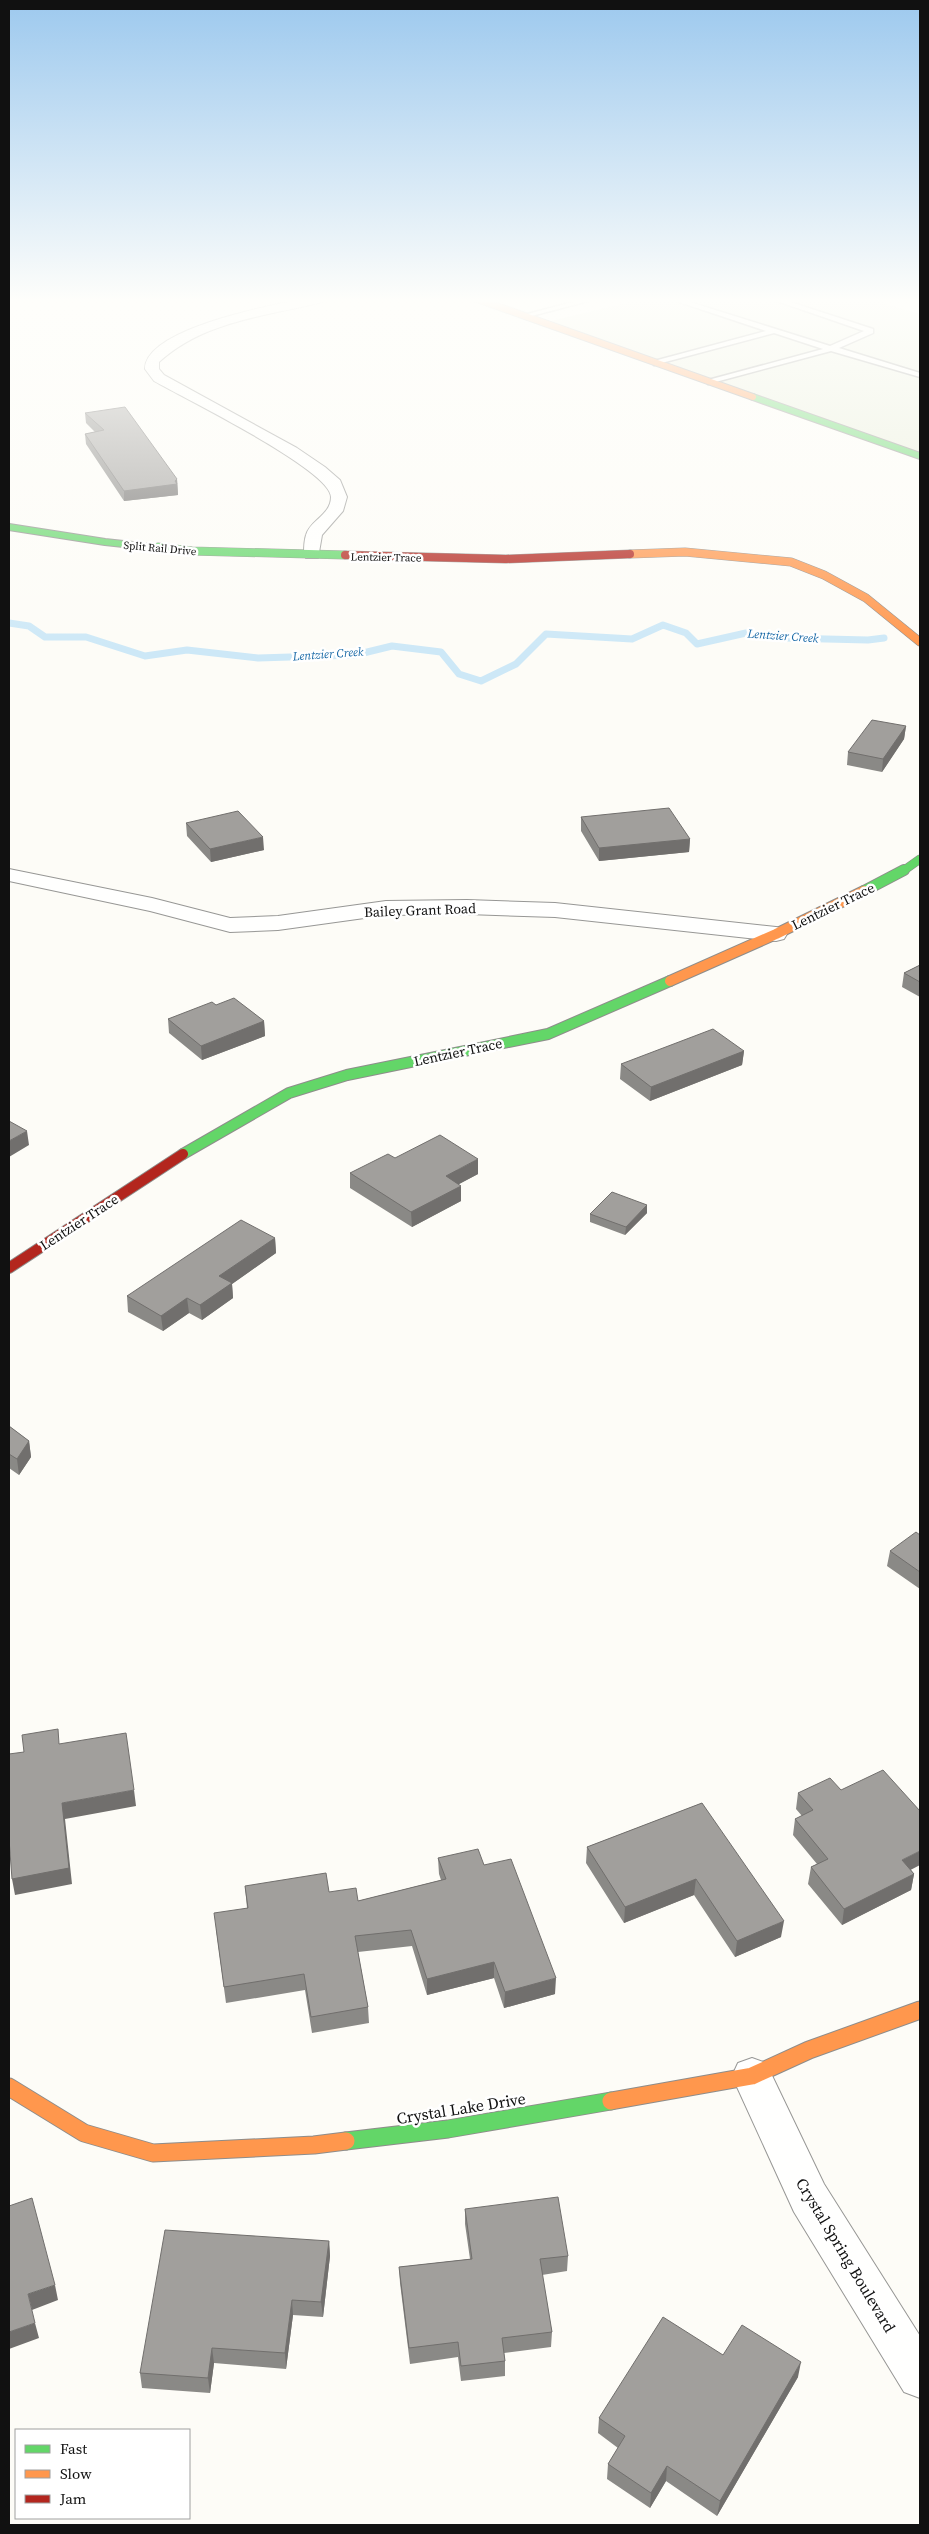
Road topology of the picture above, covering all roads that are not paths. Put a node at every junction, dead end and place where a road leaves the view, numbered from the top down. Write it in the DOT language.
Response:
graph roads {
  1 [pos="231,417"];
  2 [pos="811,417"];
  3 [pos="920,456"];
  4 [pos="9,527"];
  5 [pos="312,554"];
  6 [pos="920,642"];
  7 [pos="920,859"];
  8 [pos="9,875"];
  9 [pos="776,934"];
  10 [pos="9,1268"];
  11 [pos="920,2010"];
  12 [pos="752,2076"];
  13 [pos="9,2087"];
  14 [pos="920,2376"];
  1 -- 5 [label="street"];
  2 -- 3 [label="street"];
  4 -- 5 [label="street, Split Rail Drive"];
  5 -- 6 [label="street, Lentzier Trace"];
  7 -- 9 [label="street, Lentzier Trace"];
  8 -- 9 [label="street, Bailey Grant Road"];
  9 -- 10 [label="street, Lentzier Trace"];
  11 -- 12 [label="street, Crystal Lake Drive"];
  12 -- 13 [label="street, Crystal Lake Drive"];
  12 -- 14 [label="street, Crystal Spring Boulevard"];
}
